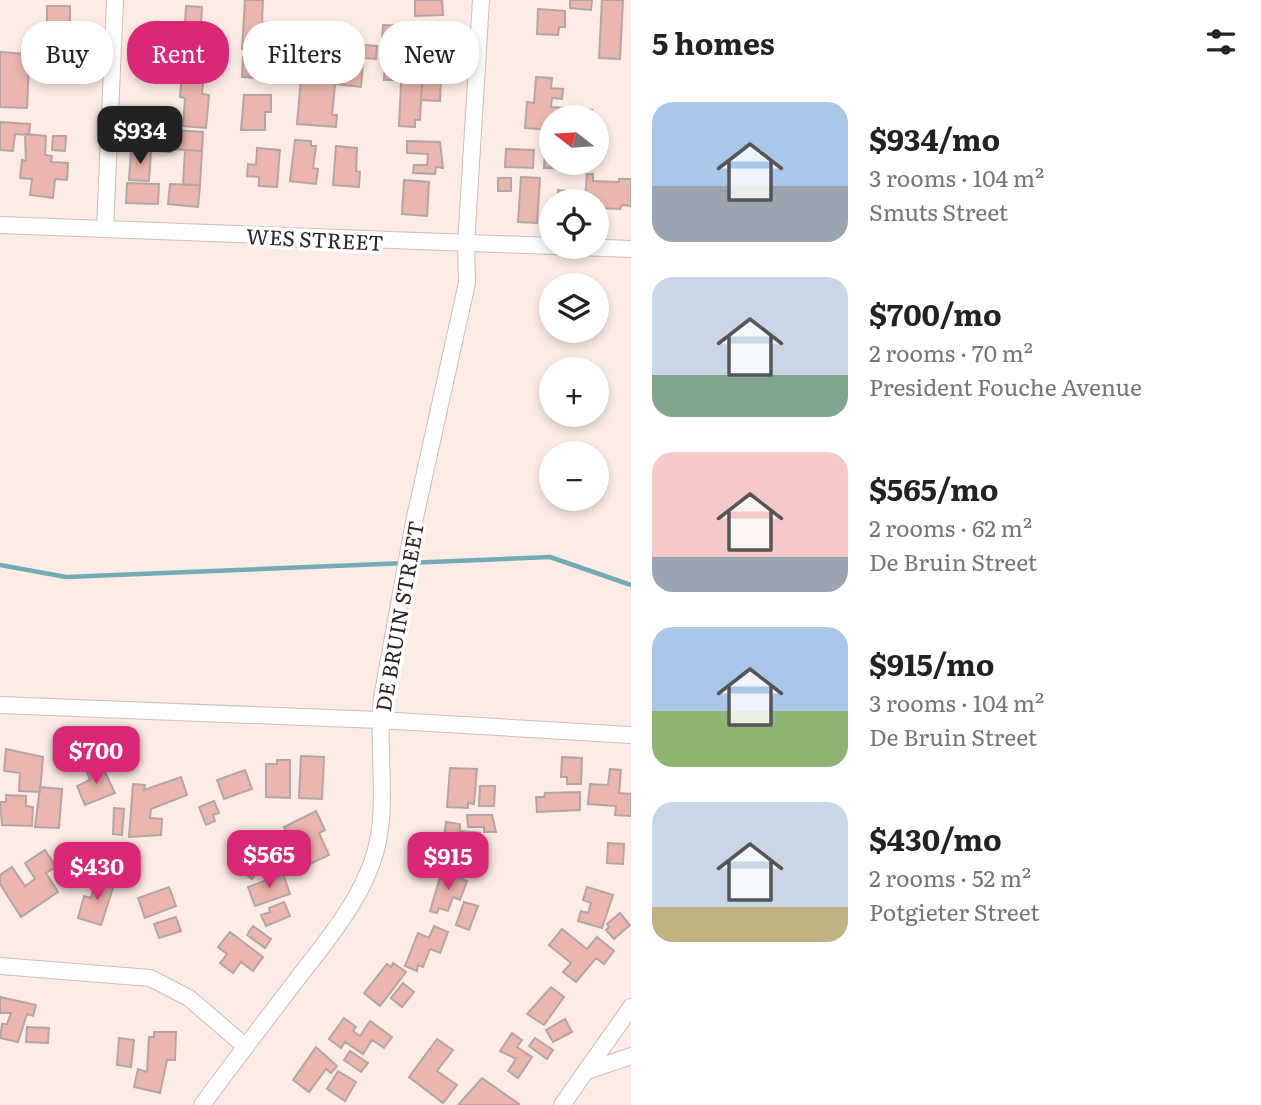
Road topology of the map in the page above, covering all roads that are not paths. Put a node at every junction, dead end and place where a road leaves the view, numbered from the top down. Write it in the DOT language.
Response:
graph roads {
  1 [pos="116,0"];
  2 [pos="481,0"];
  3 [pos="0,225"];
  4 [pos="105,229"];
  5 [pos="466,245"];
  6 [pos="631,249"];
  7 [pos="0,705"];
  8 [pos="379,720"];
  9 [pos="631,735"];
  10 [pos="0,966"];
  11 [pos="631,1007"];
  12 [pos="246,1046"];
  13 [pos="631,1056"];
  14 [pos="587,1070"];
  15 [pos="202,1105"];
  16 [pos="562,1105"];
  1 -- 4 [label="street"];
  2 -- 5 [label="street, DE BRUIN STREET"];
  3 -- 4 [label="street, WES STREET"];
  4 -- 5 [label="street, WES STREET"];
  5 -- 6 [label="street, WES STREET"];
  5 -- 8 [label="street, DE BRUIN STREET"];
  7 -- 8 [label="street"];
  8 -- 9 [label="street"];
  8 -- 12 [label="street, DE BRUIN STREET"];
  10 -- 12 [label="street"];
  11 -- 14 [label="street"];
  12 -- 15 [label="street, DE BRUIN STREET"];
  13 -- 14 [label="street"];
  14 -- 16 [label="street"];
}
